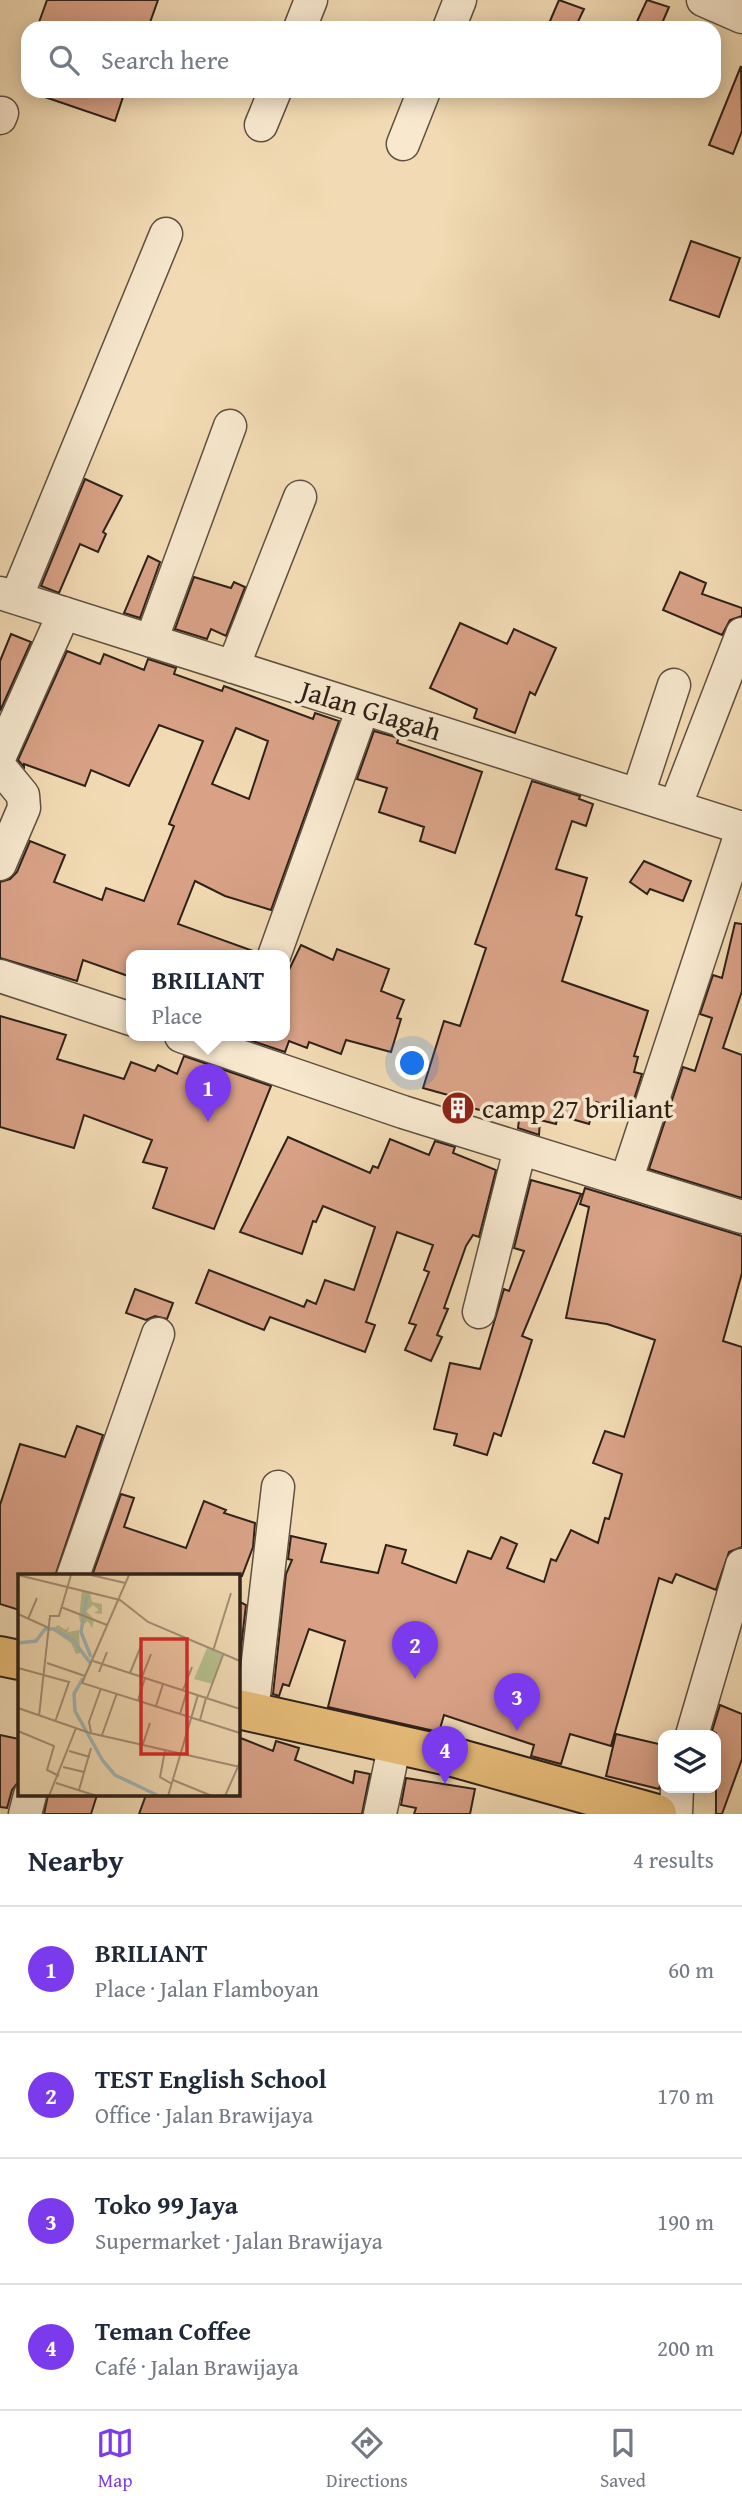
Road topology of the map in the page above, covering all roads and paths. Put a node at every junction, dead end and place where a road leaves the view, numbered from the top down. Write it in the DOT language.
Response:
graph roads {
  1 [pos="311,0"];
  2 [pos="460,0"];
  3 [pos="703,0"];
  4 [pos="742,17"];
  5 [pos="303,21"];
  6 [pos="452,21"];
  7 [pos="272,98"];
  8 [pos="421,98"];
  9 [pos="261,125"];
  10 [pos="403,144"];
  11 [pos="166,233"];
  12 [pos="230,426"];
  13 [pos="300,497"];
  14 [pos="8,596"];
  15 [pos="64,613"];
  16 [pos="742,634"];
  17 [pos="151,641"];
  18 [pos="233,667"];
  19 [pos="674,685"];
  20 [pos="363,708"];
  21 [pos="0,756"];
  22 [pos="0,767"];
  23 [pos="638,794"];
  24 [pos="675,807"];
  25 [pos="742,829"];
  26 [pos="0,864"];
  27 [pos="276,950"];
  28 [pos="0,976"];
  29 [pos="126,1018"];
  30 [pos="211,1041"];
  31 [pos="241,1046"];
  32 [pos="520,1149"];
  33 [pos="626,1181"];
  34 [pos="742,1217"];
  35 [pos="479,1312"];
  36 [pos="158,1334"];
  37 [pos="278,1487"];
  38 [pos="742,1565"];
  39 [pos="74,1574"];
  40 [pos="0,1656"];
  41 [pos="18,1660"];
  42 [pos="245,1711"];
  43 [pos="693,1730"];
  44 [pos="395,1743"];
  45 [pos="677,1793"];
  46 [pos="29,1797"];
  47 [pos="25,1814"];
  48 [pos="380,1814"];
  49 [pos="657,1814"];
  50 [pos="676,1814"];
  1 -- 5 [label="street"];
  2 -- 6 [label="street"];
  3 -- 4 [label="street"];
  7 -- 9 [label="street"];
  8 -- 10 [label="street"];
  11 -- 14 [label="street"];
  12 -- 17 [label="street"];
  13 -- 18 [label="street"];
  14 -- 15 [label="street, Jalan Glagah"];
  15 -- 17 [label="street, Jalan Glagah"];
  15 -- 21 [label="street"];
  16 -- 24 [label="street"];
  17 -- 18 [label="street, Jalan Glagah"];
  18 -- 20 [label="street, Jalan Glagah"];
  19 -- 23 [label="street"];
  20 -- 23 [label="street, Jalan Glagah"];
  20 -- 27 [label="street"];
  22 -- 26 [label="street"];
  23 -- 24 [label="street, Jalan Glagah"];
  24 -- 25 [label="street, Jalan Glagah"];
  25 -- 33 [label="street"];
  28 -- 29 [label="street"];
  30 -- 31 [label="street"];
  31 -- 32 [label="street"];
  32 -- 33 [label="street"];
  32 -- 35 [label="street"];
  33 -- 34 [label="street"];
  36 -- 39 [label="street"];
  37 -- 42 [label="street"];
  38 -- 43 [label="street"];
  40 -- 41 [label="main road"];
  42 -- 44 [label="main road"];
  44 -- 48 [label="street"];
  44 -- 49 [label="main road"];
  45 -- 50 [label="street"];
  46 -- 47 [label="street"];
}
